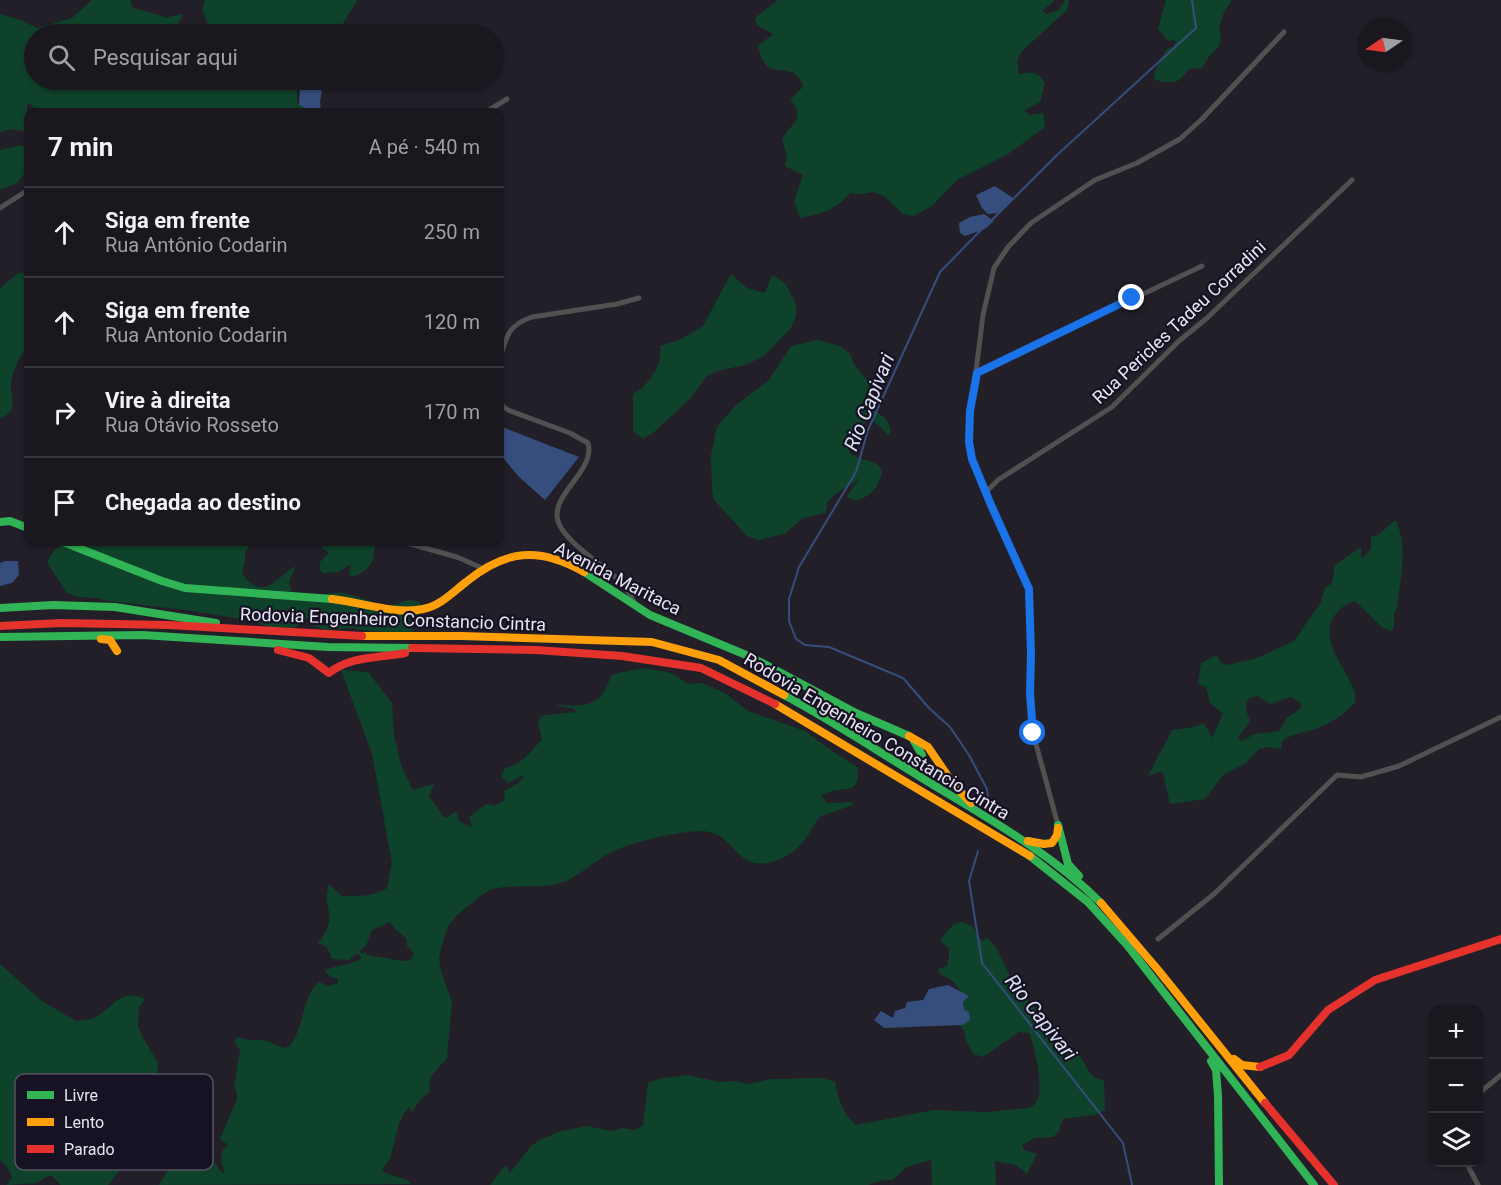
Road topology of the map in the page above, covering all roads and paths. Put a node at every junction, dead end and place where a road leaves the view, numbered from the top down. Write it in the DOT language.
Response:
graph roads {
  1 [pos="1284,32"];
  2 [pos="507,99"];
  3 [pos="492,108"];
  4 [pos="1352,180"];
  5 [pos="24,193"];
  6 [pos="0,208"];
  7 [pos="1202,266"];
  8 [pos="639,298"];
  9 [pos="504,347"];
  10 [pos="977,373"];
  11 [pos="504,407"];
  12 [pos="986,492"];
  13 [pos="0,522"];
  14 [pos="24,527"];
  15 [pos="73,546"];
  16 [pos="417,546"];
  17 [pos="482,568"];
  18 [pos="637,606"];
  19 [pos="0,608"];
  20 [pos="0,626"];
  21 [pos="230,629"];
  22 [pos="81,635"];
  23 [pos="142,635"];
  24 [pos="0,638"];
  25 [pos="245,642"];
  26 [pos="426,648"];
  27 [pos="1501,717"];
  28 [pos="909,736"];
  29 [pos="898,763"];
  30 [pos="986,817"];
  31 [pos="1058,825"];
  32 [pos="1022,840"];
  33 [pos="1106,908"];
  34 [pos="1158,939"];
  35 [pos="1501,939"];
  36 [pos="1190,1029"];
  37 [pos="1206,1030"];
  38 [pos="1260,1067"];
  39 [pos="1501,1075"];
  40 [pos="1483,1091"];
  41 [pos="1218,1095"];
  42 [pos="1263,1101"];
  43 [pos="1253,1108"];
  44 [pos="1468,1167"];
  45 [pos="1476,1184"];
  46 [pos="1219,1185"];
  47 [pos="1314,1185"];
  48 [pos="1334,1185"];
  1 -- 10 [label="street"];
  2 -- 3 [label="street"];
  4 -- 12 [label="street, Rua Pericles Tadeu Corradini"];
  5 -- 6 [label="street"];
  7 -- 10 [label="street"];
  8 -- 9 [label="street"];
  10 -- 12 [label="street"];
  11 -- 18 [label="street"];
  12 -- 31 [label="street"];
  13 -- 14 [label="main road"];
  15 -- 17 [label="main road, Avenida Maritaca"];
  16 -- 17 [label="street"];
  17 -- 18 [label="main road, Avenida Maritaca"];
  18 -- 28 [label="main road, Avenida Maritaca"];
  19 -- 21 [label="main road"];
  20 -- 21 [label="main road, Rodovia Engenheiro Constancio Cintra"];
  21 -- 29 [label="main road, Rodovia Engenheiro Constancio Cintra"];
  22 -- 23 [label="main road, Rodovia Engenheiro Constancio Cintra"];
  22 -- 23 [label="main road"];
  22 -- 24 [label="main road, Rodovia Engenheiro Constancio Cintra"];
  23 -- 25 [label="main road, Rodovia Engenheiro Constancio Cintra"];
  25 -- 26 [label="main road, Rodovia Engenheiro Constancio Cintra"];
  25 -- 26 [label="main road"];
  26 -- 36 [label="main road, Rodovia Engenheiro Constancio Cintra"];
  27 -- 34 [label="street"];
  28 -- 29 [label="main road"];
  28 -- 30 [label="main road, Avenida Maritaca"];
  29 -- 30 [label="main road, Rodovia Engenheiro Constancio Cintra"];
  30 -- 32 [label="main road, Rodovia Engenheiro Constancio Cintra"];
  31 -- 32 [label="main road"];
  31 -- 33 [label="main road"];
  32 -- 33 [label="main road, Rodovia Engenheiro Constancio Cintra"];
  33 -- 37 [label="main road, Rodovia Engenheiro Constancio Cintra"];
  35 -- 38 [label="main road"];
  36 -- 41 [label="main road"];
  36 -- 43 [label="main road, Rodovia Engenheiro Constancio Cintra"];
  37 -- 38 [label="main road"];
  37 -- 42 [label="main road, Rodovia Engenheiro Constancio Cintra"];
  38 -- 42 [label="main road"];
  39 -- 40 [label="street"];
  41 -- 43 [label="main road"];
  41 -- 46 [label="main road"];
  42 -- 48 [label="main road, Rodovia Engenheiro Constancio Cintra"];
  43 -- 47 [label="main road, Rodovia Engenheiro Constancio Cintra"];
  44 -- 45 [label="street"];
}
